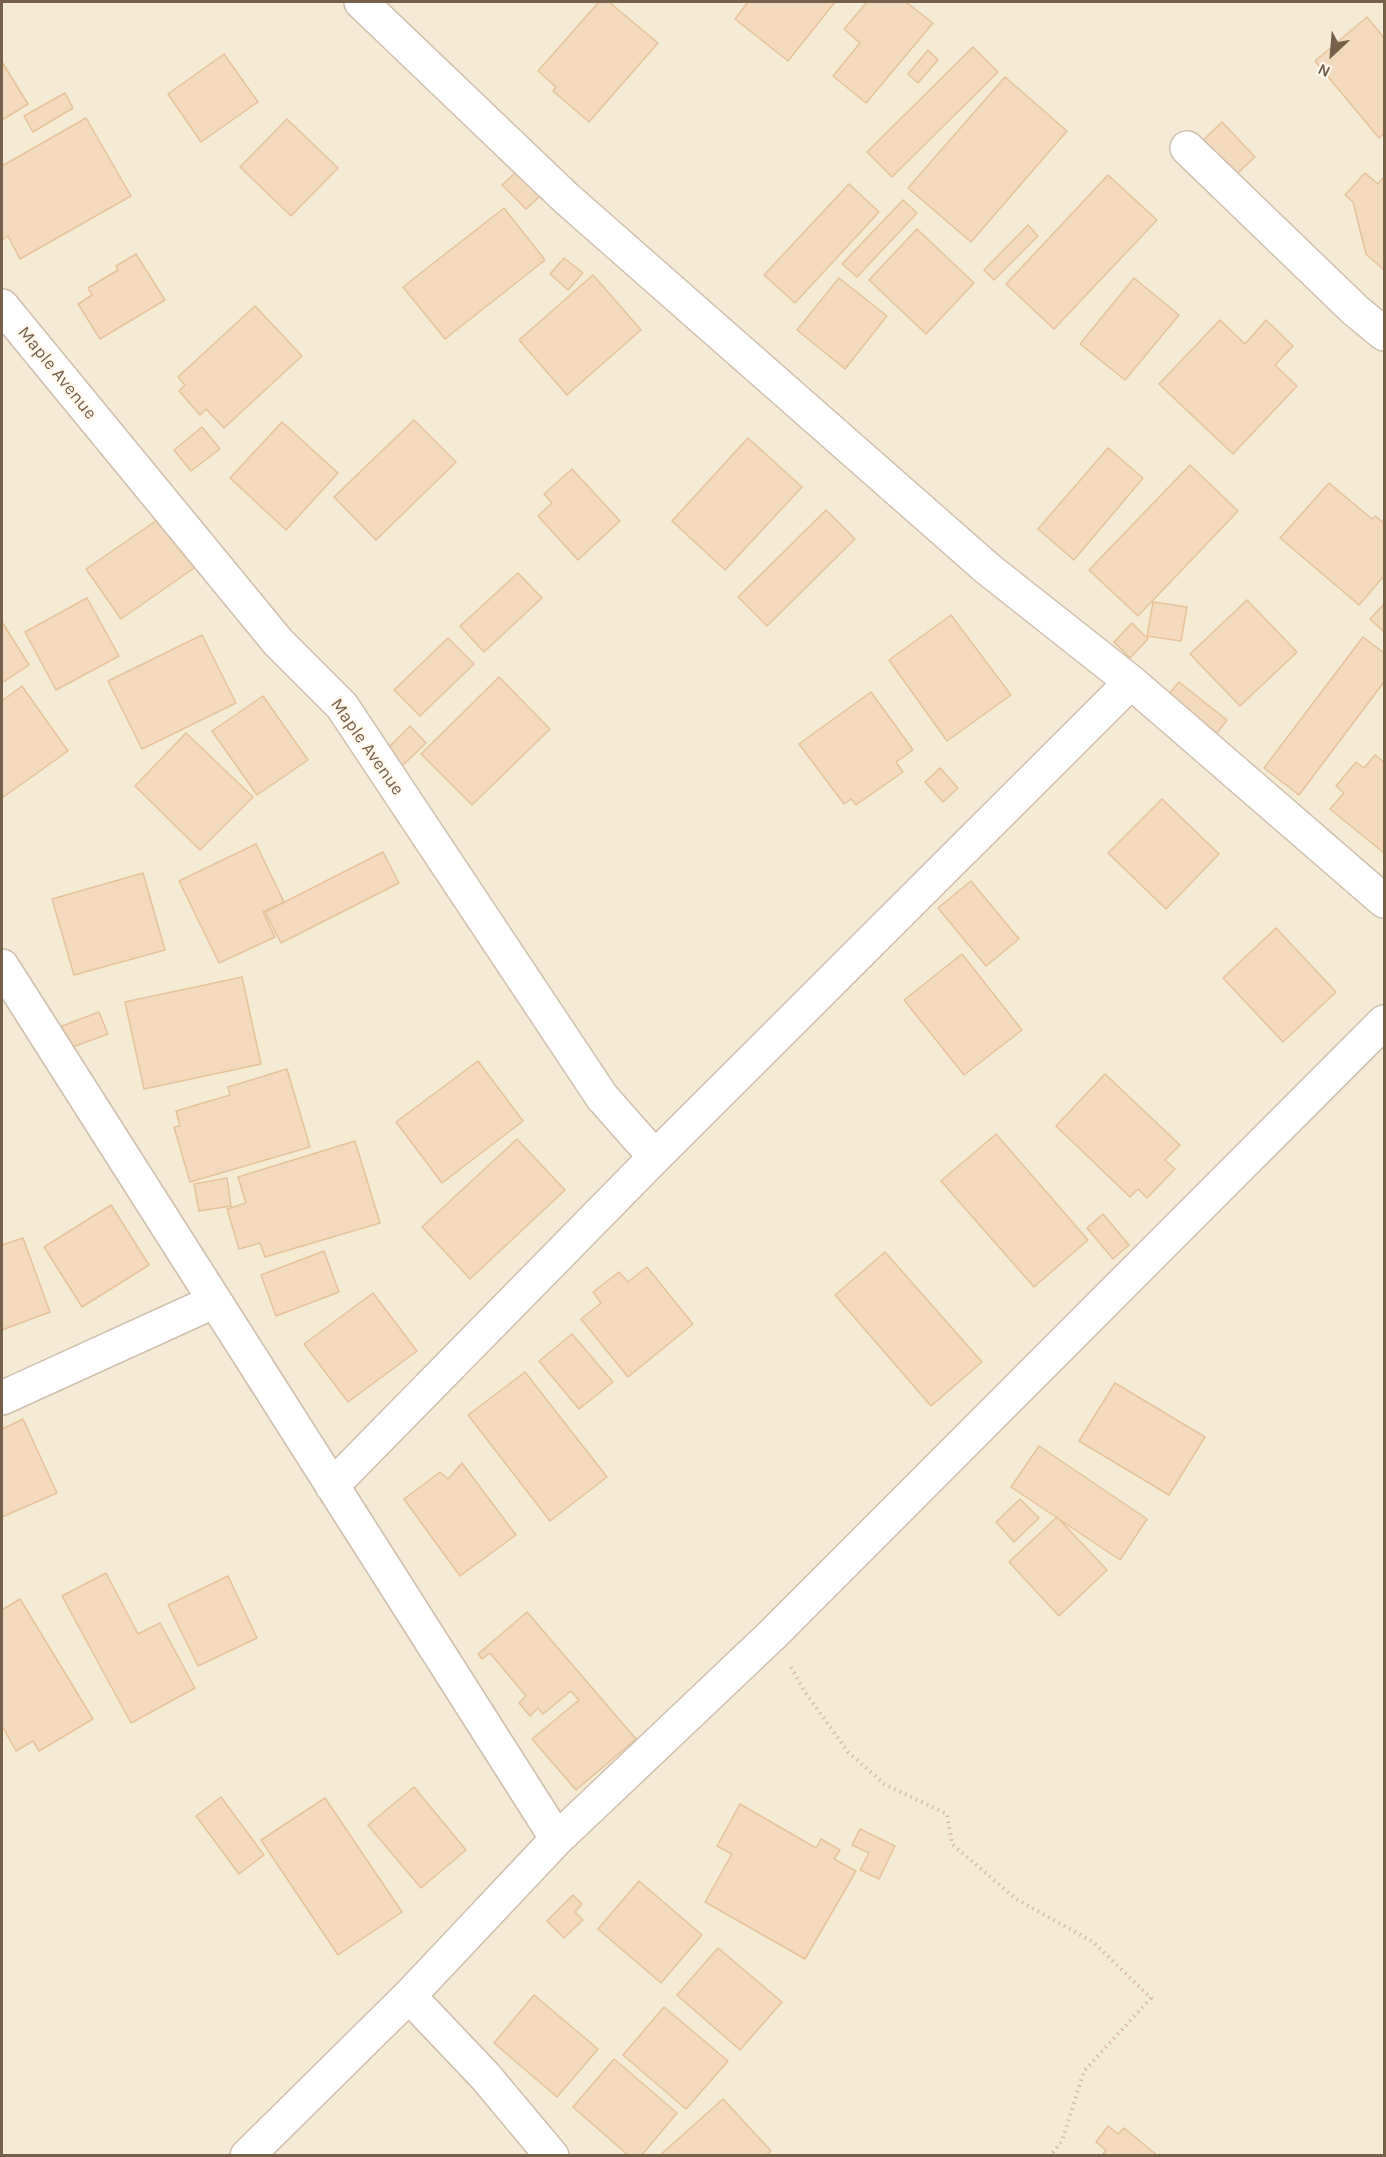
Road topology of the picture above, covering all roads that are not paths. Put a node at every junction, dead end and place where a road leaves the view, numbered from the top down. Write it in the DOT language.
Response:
graph roads {
  1 [pos="361,2"];
  2 [pos="1187,148"];
  3 [pos="2,306"];
  4 [pos="1384,334"];
  5 [pos="1131,682"];
  6 [pos="1384,901"];
  7 [pos="2,966"];
  8 [pos="1384,1022"];
  9 [pos="655,1157"];
  10 [pos="215,1301"];
  11 [pos="2,1398"];
  12 [pos="332,1486"];
  13 [pos="557,1839"];
  14 [pos="409,1996"];
  15 [pos="247,2156"];
  16 [pos="552,2156"];
  1 -- 5 [label="street"];
  2 -- 4 [label="street"];
  3 -- 9 [label="street, Maple Avenue"];
  5 -- 6 [label="street"];
  5 -- 9 [label="street"];
  7 -- 10 [label="street"];
  8 -- 13 [label="street"];
  9 -- 12 [label="street"];
  10 -- 11 [label="street"];
  10 -- 12 [label="street"];
  12 -- 13 [label="street"];
  13 -- 14 [label="street"];
  14 -- 15 [label="street"];
  14 -- 16 [label="street"];
}
